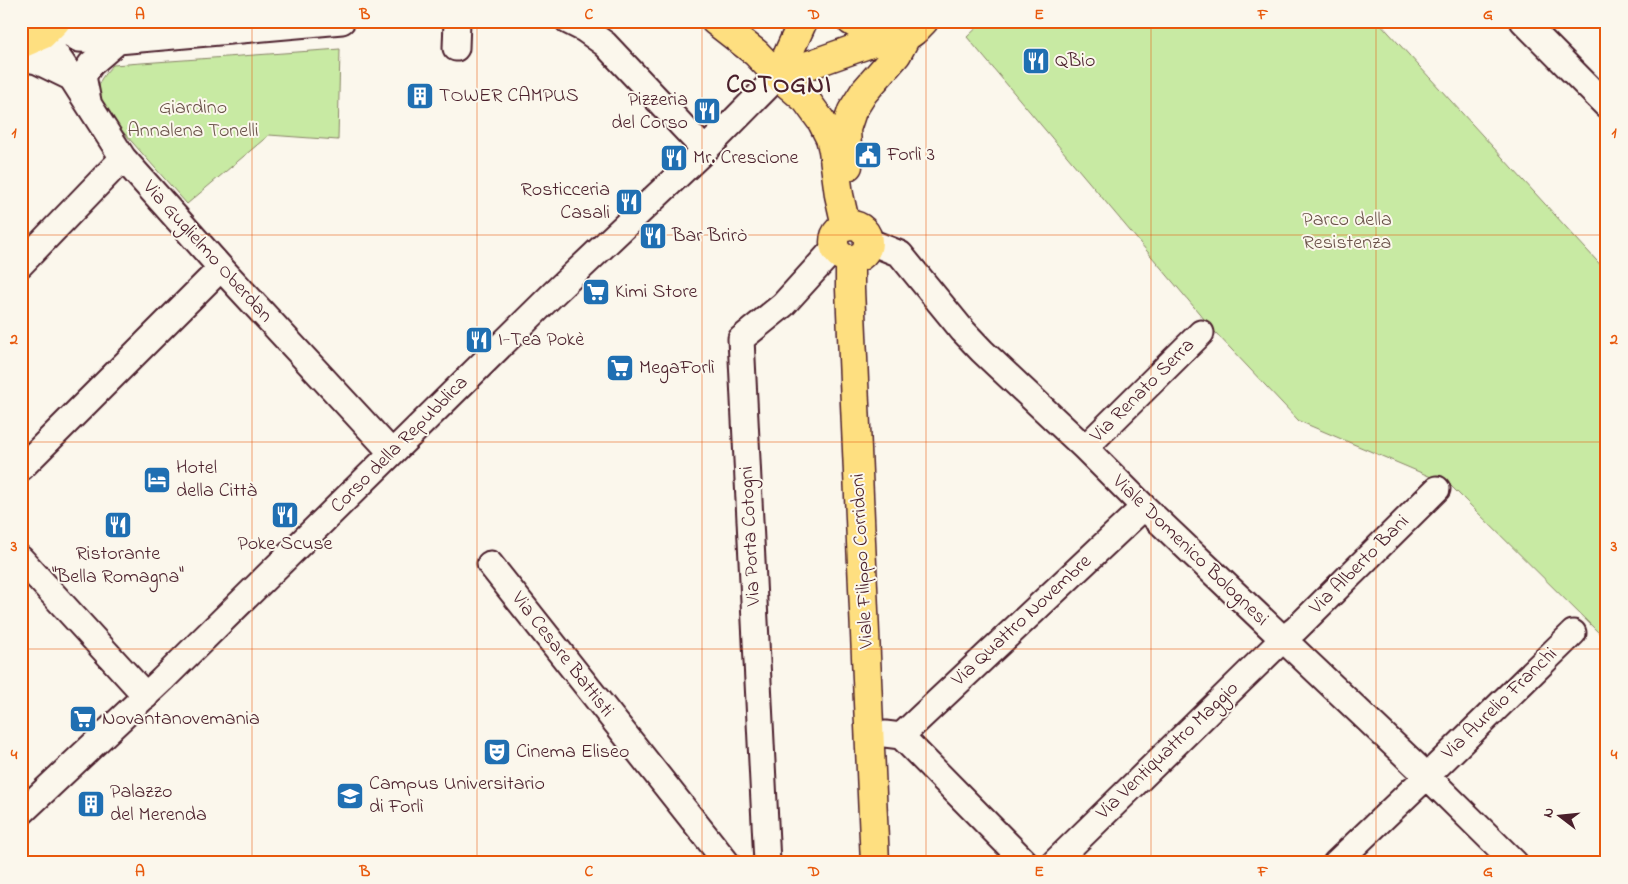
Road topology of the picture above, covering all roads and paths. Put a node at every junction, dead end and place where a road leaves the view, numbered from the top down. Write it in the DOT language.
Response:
graph roads {
  1 [pos="342,21"];
  2 [pos="457,21"];
  3 [pos="568,21"];
  4 [pos="715,21"];
  5 [pos="803,21"];
  6 [pos="851,21"];
  7 [pos="1523,21"];
  8 [pos="43,31"];
  9 [pos="905,32"];
  10 [pos="118,41"];
  11 [pos="456,48"];
  12 [pos="21,58"];
  13 [pos="778,76"];
  14 [pos="72,79"];
  15 [pos="89,106"];
  16 [pos="1607,106"];
  17 [pos="705,150"];
  18 [pos="123,158"];
  19 [pos="853,241"];
  20 [pos="21,264"];
  21 [pos="221,268"];
  22 [pos="1201,333"];
  23 [pos="1085,448"];
  24 [pos="392,453"];
  25 [pos="21,468"];
  26 [pos="1437,489"];
  27 [pos="1144,507"];
  28 [pos="21,559"];
  29 [pos="490,564"];
  30 [pos="1573,633"];
  31 [pos="1282,640"];
  32 [pos="146,696"];
  33 [pos="870,732"];
  34 [pos="901,736"];
  35 [pos="1427,776"];
  36 [pos="21,813"];
  37 [pos="727,863"];
  38 [pos="767,863"];
  39 [pos="876,863"];
  40 [pos="1028,863"];
  41 [pos="1048,863"];
  42 [pos="1054,863"];
  43 [pos="1336,863"];
  44 [pos="1515,863"];
  1 -- 10 [label="street"];
  2 -- 11 [label="street"];
  3 -- 17 [label="street"];
  4 -- 13 [label="main road, Viale Filippo Corridoni"];
  5 -- 13 [label="main road"];
  6 -- 9 [label="main road"];
  7 -- 16 [label="street"];
  8 -- 10 [label="street"];
  8 -- 14 [label="street, Via Guglielmo Oberdan"];
  9 -- 13 [label="main road"];
  9 -- 19 [label="main road, Viale Filippo Corridoni"];
  10 -- 15 [label="street"];
  12 -- 14 [label="street"];
  13 -- 17 [label="street, Corso della Repubblica"];
  13 -- 19 [label="main road, Viale Filippo Corridoni"];
  14 -- 15 [label="street, Via Guglielmo Oberdan"];
  15 -- 18 [label="street, Via Guglielmo Oberdan"];
  17 -- 24 [label="street, Corso della Repubblica"];
  18 -- 20 [label="street"];
  18 -- 21 [label="street, Via Guglielmo Oberdan"];
  19 -- 23 [label="street, Viale Domenico Bolognesi"];
  19 -- 33 [label="main road, Viale Filippo Corridoni"];
  19 -- 38 [label="street, Via Porta Cotogni"];
  21 -- 24 [label="street, Via Guglielmo Oberdan"];
  21 -- 25 [label="street"];
  22 -- 23 [label="street, Via Renato Serra"];
  23 -- 27 [label="street, Viale Domenico Bolognesi"];
  24 -- 32 [label="street, Corso della Repubblica"];
  26 -- 31 [label="street, Via Alberto Bani"];
  27 -- 31 [label="street, Viale Domenico Bolognesi"];
  27 -- 34 [label="street, Via Quattro Novembre"];
  28 -- 32 [label="street"];
  29 -- 37 [label="street, Via Cesare Battisti"];
  30 -- 35 [label="street, Via Aurelio Franchi"];
  31 -- 35 [label="street, Viale Domenico Bolognesi"];
  31 -- 42 [label="street, Via Ventiquattro Maggio"];
  32 -- 36 [label="street, Corso della Repubblica"];
  33 -- 34 [label="street"];
  33 -- 39 [label="main road, Viale Filippo Corridoni"];
  34 -- 40 [label="street"];
  35 -- 43 [label="street, Via Aurelio Franchi"];
  35 -- 44 [label="street, Viale Domenico Bolognesi"];
  40 -- 41 [label="street"];
}
